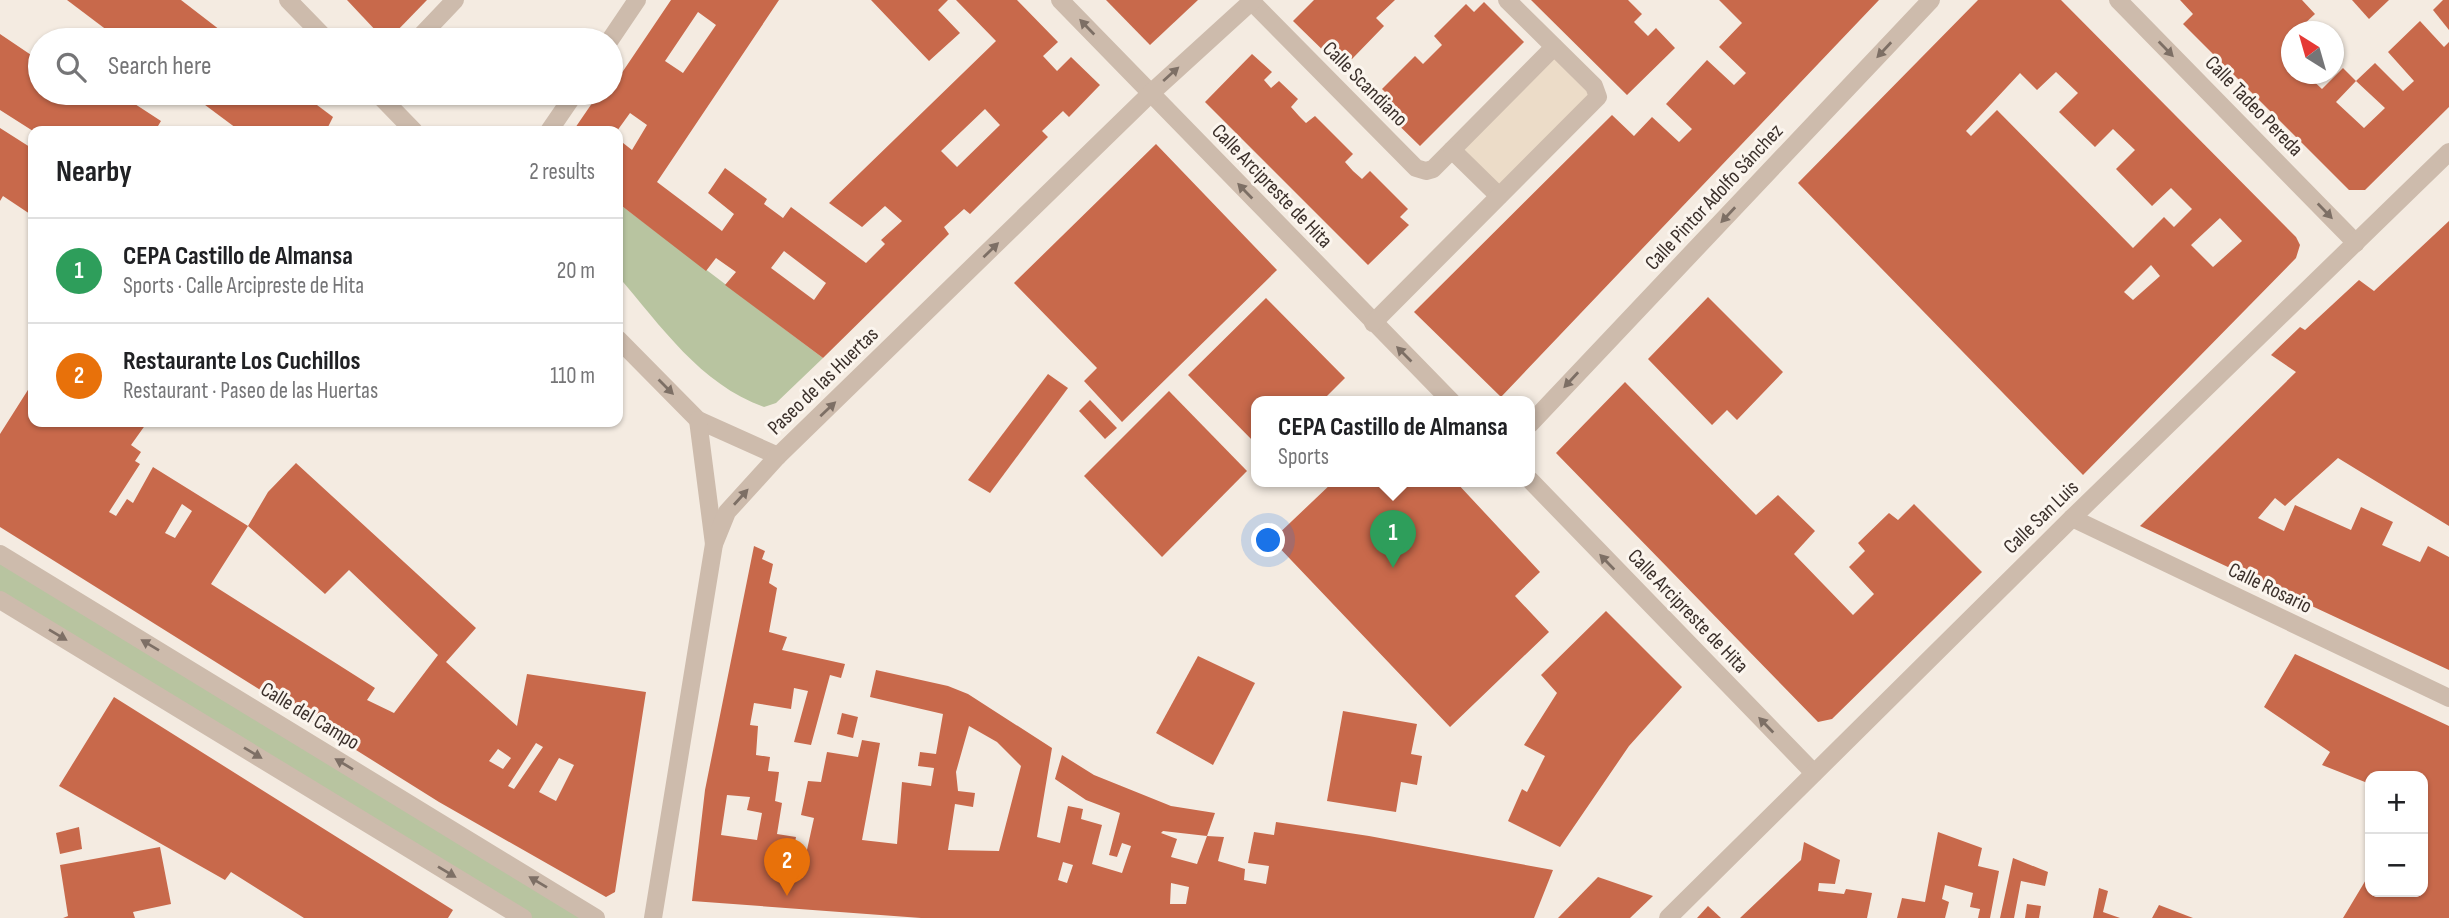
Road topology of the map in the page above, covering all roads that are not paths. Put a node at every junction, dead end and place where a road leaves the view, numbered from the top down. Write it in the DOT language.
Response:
graph roads {
  1 [pos="288,0"];
  2 [pos="455,0"];
  3 [pos="637,0"];
  4 [pos="1060,0"];
  5 [pos="1507,0"];
  6 [pos="1931,0"];
  7 [pos="2118,0"];
  8 [pos="1252,1"];
  9 [pos="315,28"];
  10 [pos="428,28"];
  11 [pos="618,28"];
  12 [pos="1554,47"];
  13 [pos="1151,93"];
  14 [pos="389,105"];
  15 [pos="567,105"];
  16 [pos="409,126"];
  17 [pos="552,126"];
  18 [pos="1452,150"];
  19 [pos="2446,160"];
  20 [pos="1499,196"];
  21 [pos="2356,243"];
  22 [pos="1373,323"];
  23 [pos="623,344"];
  24 [pos="1446,396"];
  25 [pos="1535,419"];
  26 [pos="698,420"];
  27 [pos="778,456"];
  28 [pos="1535,485"];
  29 [pos="2071,518"];
  30 [pos="714,544"];
  31 [pos="0,554"];
  32 [pos="0,600"];
  33 [pos="2449,698"];
  34 [pos="1814,774"];
  35 [pos="523,918"];
  36 [pos="596,918"];
  37 [pos="653,918"];
  38 [pos="1668,918"];
  1 -- 9 [label="street"];
  2 -- 10 [label="street"];
  3 -- 11 [label="street"];
  13 -- 4 [label="street, Calle Arcipreste de Hita, one-way"];
  5 -- 12 [label="street"];
  6 -- 25 [label="street, Calle Pintor Adolfo Sánchez, one-way"];
  7 -- 21 [label="street, Calle Tadeo Pereda, one-way"];
  13 -- 8 [label="street, Paseo de las Huertas, one-way"];
  8 -- 18 [label="street, Calle Scandiano"];
  12 -- 18 [label="street, Calle Scandiano"];
  12 -- 20 [label="street"];
  22 -- 13 [label="street, Calle Arcipreste de Hita, one-way"];
  27 -- 13 [label="street, Paseo de las Huertas, one-way"];
  14 -- 16 [label="street"];
  15 -- 17 [label="street"];
  18 -- 20 [label="street"];
  19 -- 21 [label="street, Calle San Luis"];
  20 -- 22 [label="street"];
  21 -- 29 [label="street, Calle San Luis"];
  24 -- 22 [label="street, Calle Arcipreste de Hita, one-way"];
  23 -- 26 [label="street, one-way"];
  26 -- 27 [label="street"];
  26 -- 30 [label="street"];
  30 -- 27 [label="street, Paseo de las Huertas, one-way"];
  34 -- 28 [label="street, Calle Arcipreste de Hita, one-way"];
  29 -- 33 [label="street, Calle Rosario"];
  29 -- 34 [label="street, Calle San Luis"];
  30 -- 37 [label="street, Paseo de las Huertas"];
  36 -- 31 [label="street, Calle del Campo, one-way"];
  32 -- 35 [label="street, one-way"];
  34 -- 38 [label="street, Calle San Luis"];
}
